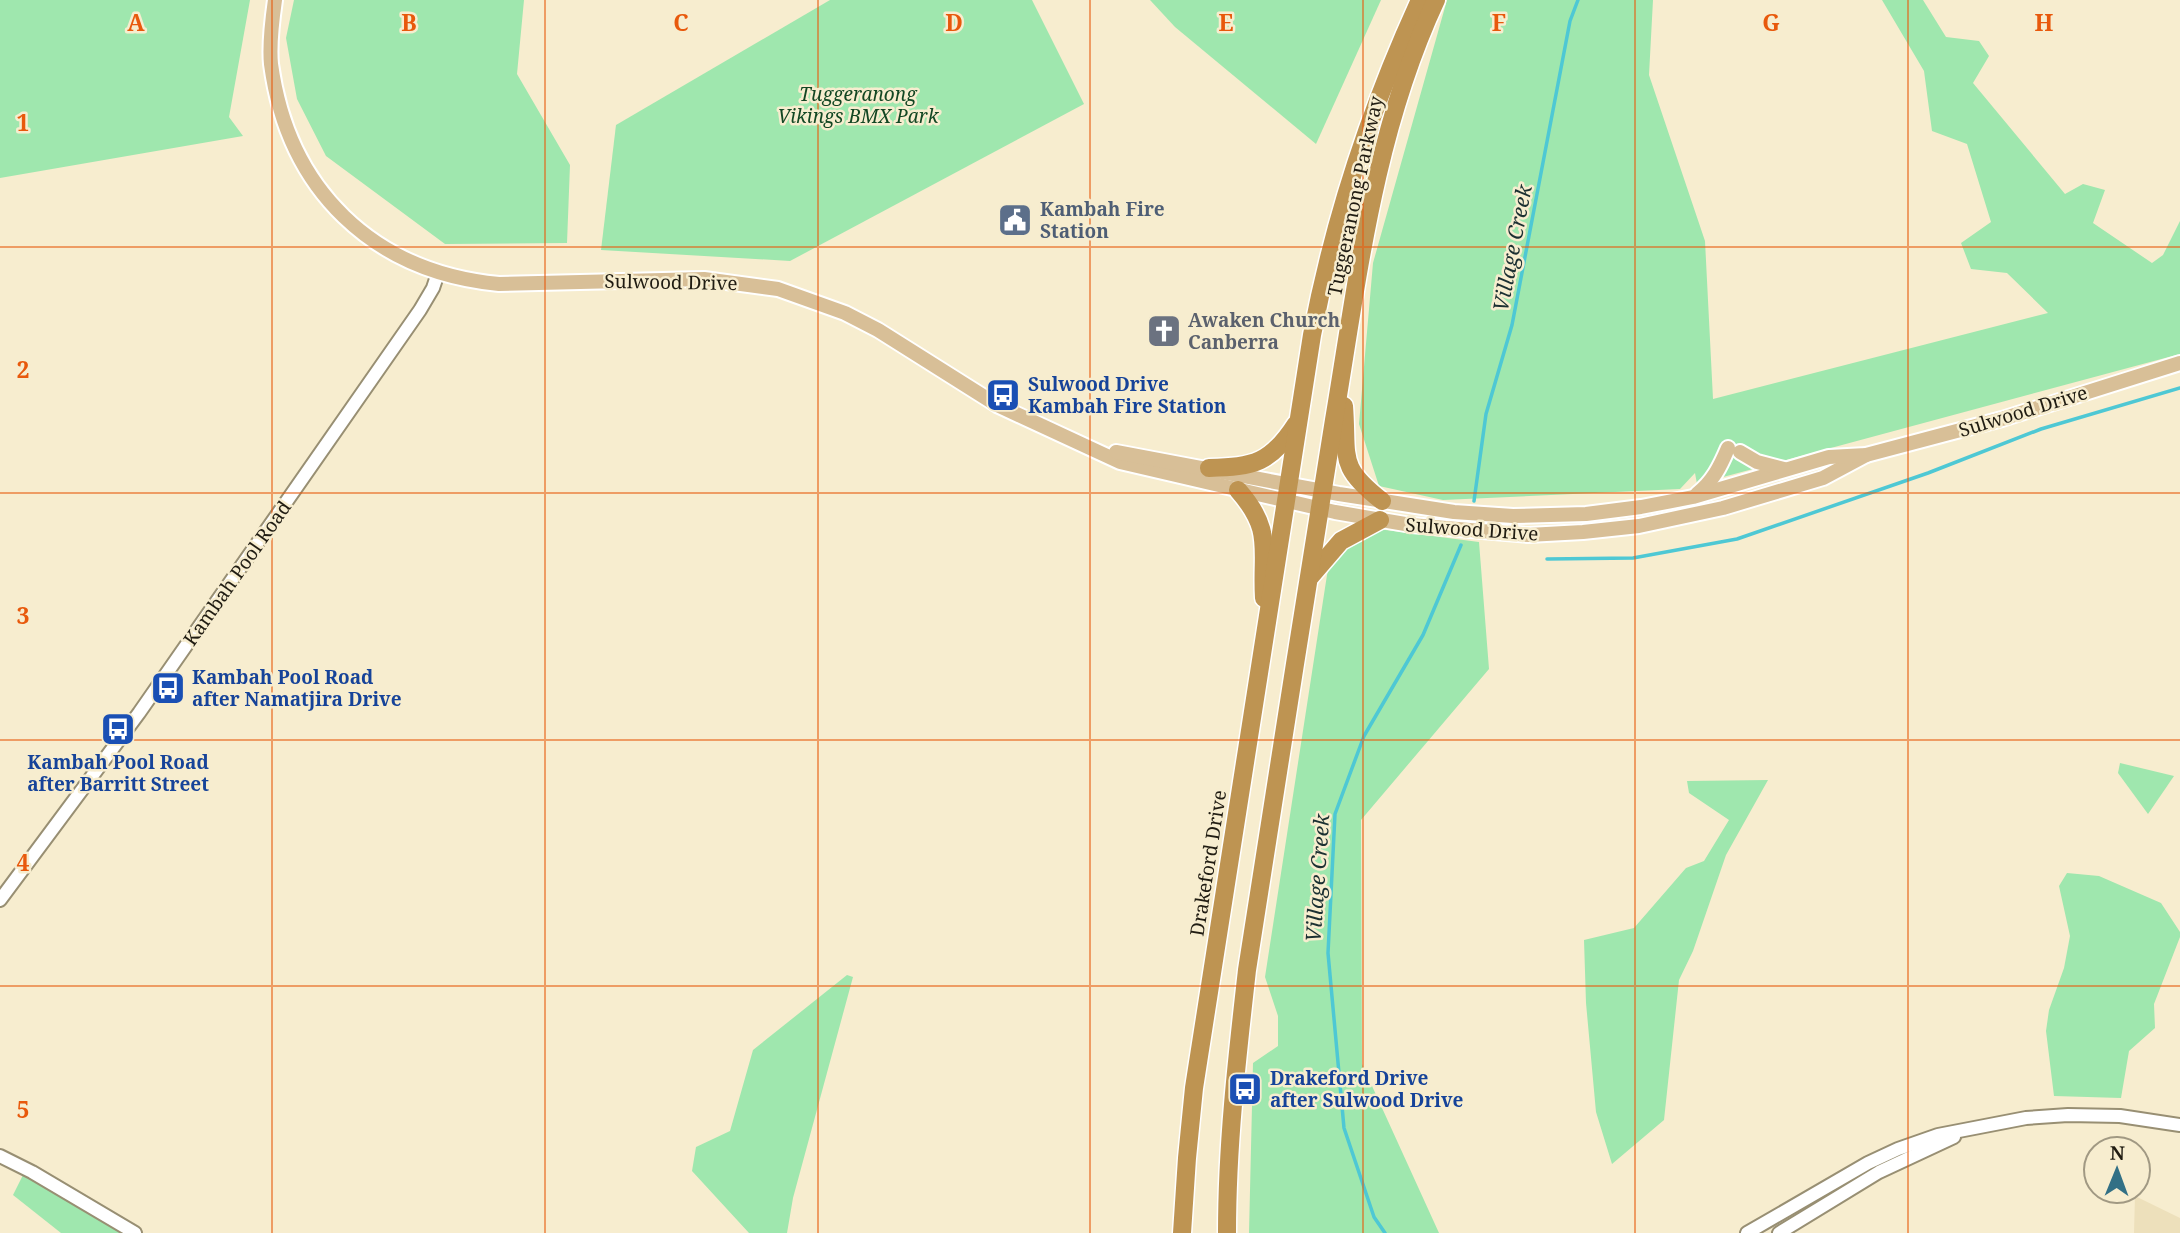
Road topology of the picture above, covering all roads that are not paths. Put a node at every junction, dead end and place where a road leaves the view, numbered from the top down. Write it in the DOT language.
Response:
graph roads {
  1 [pos="275,0"];
  2 [pos="1420,0"];
  3 [pos="1436,0"];
  4 [pos="438,273"];
  5 [pos="2180,363"];
  6 [pos="1342,374"];
  7 [pos="1300,418"];
  8 [pos="1077,443"];
  9 [pos="1866,455"];
  10 [pos="1209,468"];
  11 [pos="1786,469"];
  12 [pos="1238,490"];
  13 [pos="1288,493"];
  14 [pos="1693,497"];
  15 [pos="1321,500"];
  16 [pos="1382,501"];
  17 [pos="1380,520"];
  18 [pos="1308,578"];
  19 [pos="1266,633"];
  20 [pos="0,900"];
  21 [pos="2180,1125"];
  22 [pos="1963,1131"];
  23 [pos="0,1156"];
  24 [pos="135,1233"];
  25 [pos="1182,1233"];
  26 [pos="1227,1233"];
  27 [pos="1747,1233"];
  28 [pos="1779,1233"];
  1 -- 4 [label="main road, Sulwood Drive"];
  2 -- 7 [label="highway, Tuggeranong Parkway"];
  3 -- 6 [label="highway, Tuggeranong Parkway"];
  4 -- 8 [label="main road, Sulwood Drive"];
  4 -- 20 [label="street, Kambah Pool Road"];
  5 -- 9 [label="main road, Sulwood Drive"];
  6 -- 15 [label="highway, Tuggeranong Parkway"];
  6 -- 16 [label="highway"];
  7 -- 10 [label="highway"];
  7 -- 13 [label="highway, Tuggeranong Parkway"];
  8 -- 10 [label="main road, Sulwood Drive"];
  8 -- 12 [label="main road, Sulwood Drive"];
  9 -- 11 [label="main road, Sulwood Drive"];
  9 -- 17 [label="main road, Sulwood Drive"];
  10 -- 13 [label="main road, Sulwood Drive"];
  11 -- 14 [label="main road, Sulwood Drive"];
  11 -- 14 [label="main road"];
  12 -- 13 [label="main road, Sulwood Drive"];
  12 -- 19 [label="highway"];
  13 -- 15 [label="main road, Sulwood Drive"];
  13 -- 19 [label="highway, Drakeford Drive"];
  14 -- 16 [label="main road, Sulwood Drive"];
  15 -- 16 [label="main road, Sulwood Drive"];
  15 -- 17 [label="main road, Sulwood Drive"];
  15 -- 18 [label="highway"];
  17 -- 18 [label="highway"];
  18 -- 26 [label="highway"];
  19 -- 25 [label="highway, Drakeford Drive"];
  21 -- 22 [label="street"];
  22 -- 27 [label="street"];
  22 -- 28 [label="street"];
  23 -- 24 [label="street"];
}
